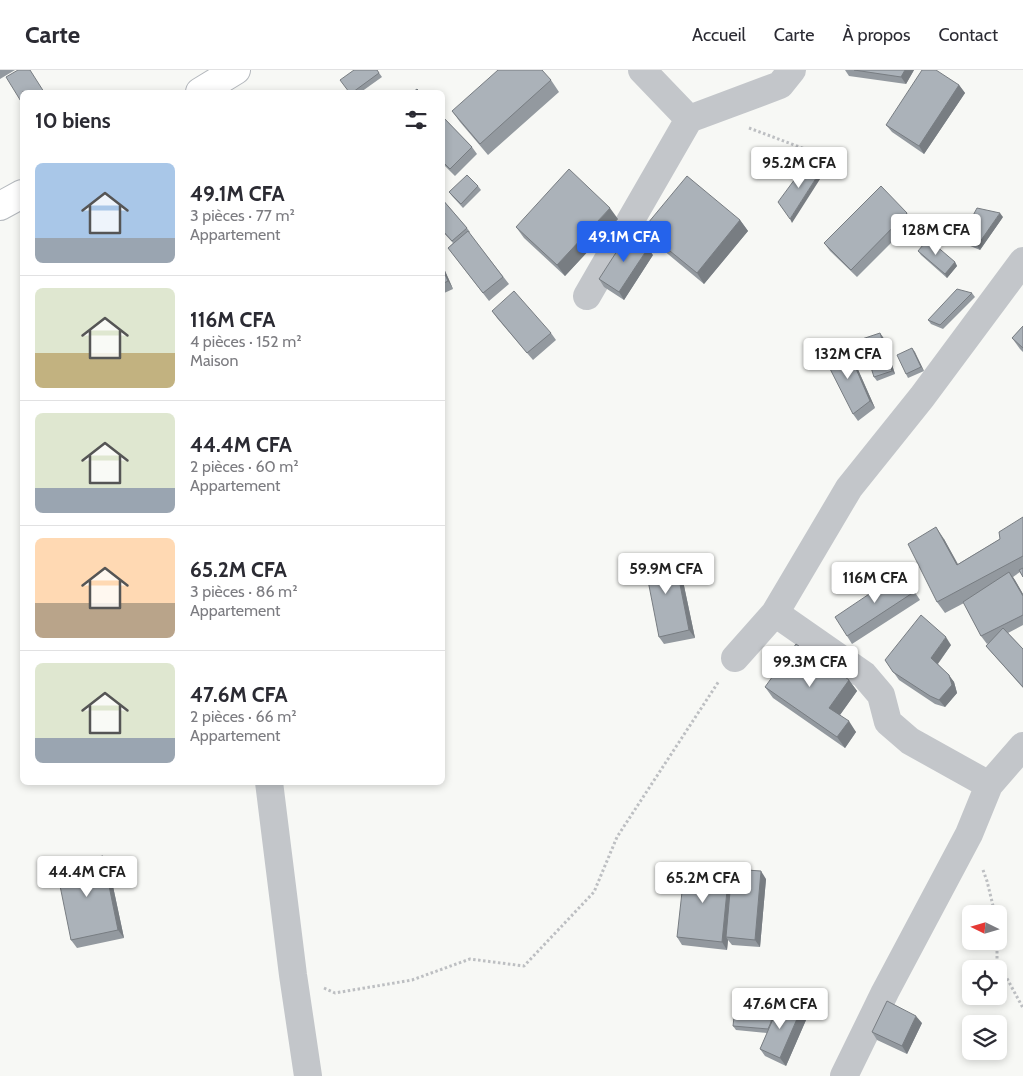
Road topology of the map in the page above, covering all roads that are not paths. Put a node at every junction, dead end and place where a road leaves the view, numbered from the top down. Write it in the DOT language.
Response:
graph roads {
  1 [pos="236,70"];
  2 [pos="642,70"];
  3 [pos="792,70"];
  4 [pos="203,90"];
  5 [pos="689,119"];
  6 [pos="20,195"];
  7 [pos="0,206"];
  8 [pos="1023,261"];
  9 [pos="587,296"];
  10 [pos="775,613"];
  11 [pos="735,658"];
  12 [pos="1023,746"];
  13 [pos="269,785"];
  14 [pos="988,785"];
  15 [pos="308,1076"];
  16 [pos="844,1076"];
  1 -- 4 [label="main road"];
  2 -- 5 [label="street"];
  3 -- 5 [label="street"];
  5 -- 9 [label="street"];
  6 -- 7 [label="main road"];
  8 -- 10 [label="street"];
  10 -- 11 [label="street"];
  10 -- 14 [label="street"];
  12 -- 14 [label="street"];
  13 -- 15 [label="street"];
  14 -- 16 [label="street"];
}
